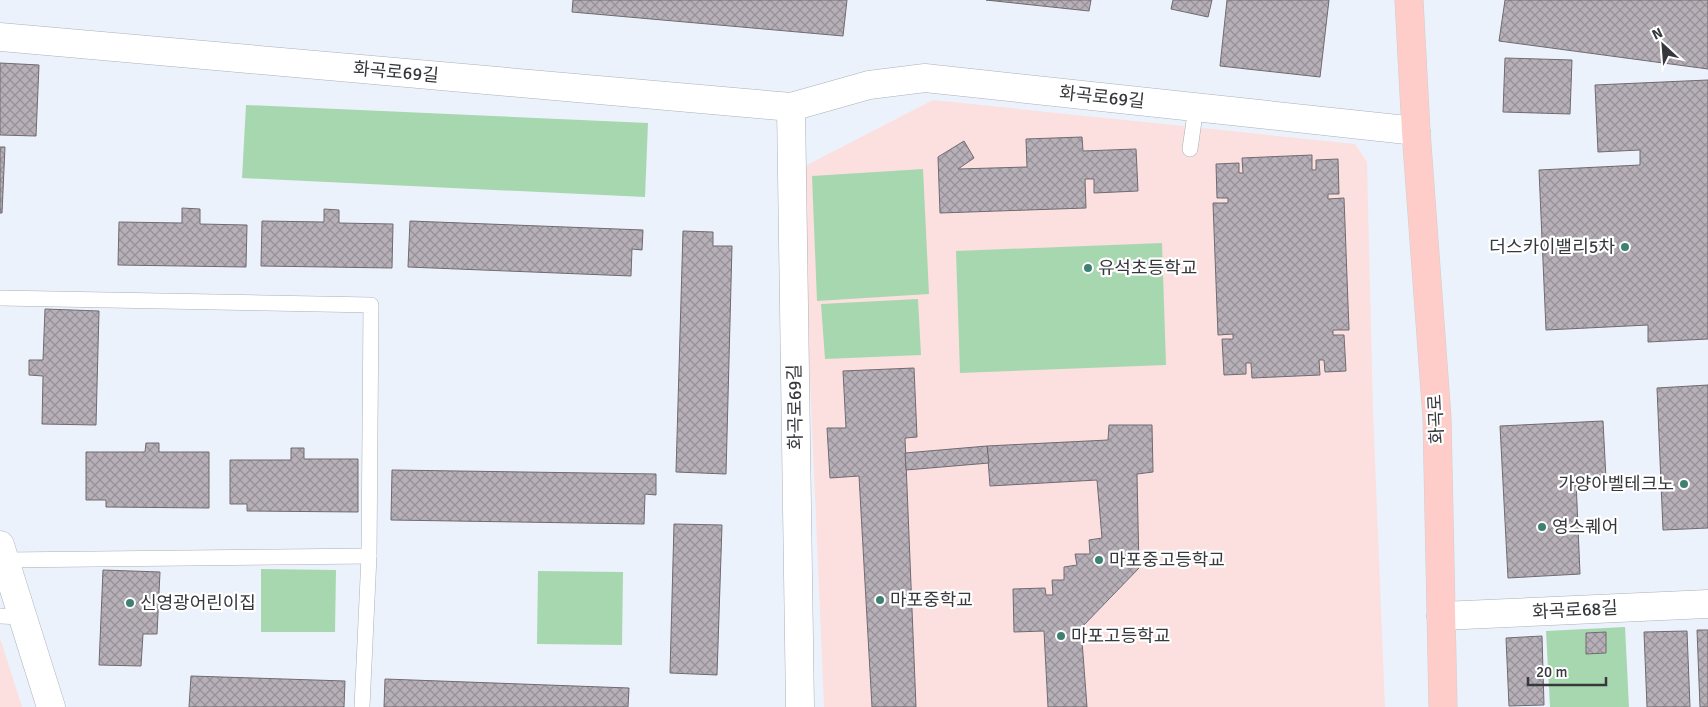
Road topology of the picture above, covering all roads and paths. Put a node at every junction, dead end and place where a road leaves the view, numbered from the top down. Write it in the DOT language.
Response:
graph roads {
  1 [pos="1409,0"];
  2 [pos="0,37"];
  3 [pos="792,107"];
  4 [pos="1196,107"];
  5 [pos="1416,131"];
  6 [pos="1190,149"];
  7 [pos="0,298"];
  8 [pos="2,552"];
  9 [pos="369,556"];
  10 [pos="1708,604"];
  11 [pos="11,616"];
  12 [pos="1441,616"];
  13 [pos="52,707"];
  14 [pos="362,707"];
  15 [pos="800,707"];
  16 [pos="1443,707"];
  1 -- 5 [label="main road, 화곡로"];
  2 -- 3 [label="street, 화곡로69길"];
  3 -- 4 [label="street, 화곡로69길"];
  3 -- 15 [label="street, 화곡로69길"];
  4 -- 5 [label="street, 화곡로69길"];
  4 -- 6 [label="lane"];
  5 -- 12 [label="main road, 화곡로"];
  7 -- 9 [label="lane"];
  8 -- 9 [label="lane"];
  8 -- 11 [label="street"];
  9 -- 14 [label="lane"];
  10 -- 12 [label="street, 화곡로68길"];
  11 -- 13 [label="street"];
  12 -- 16 [label="main road, 화곡로"];
}
